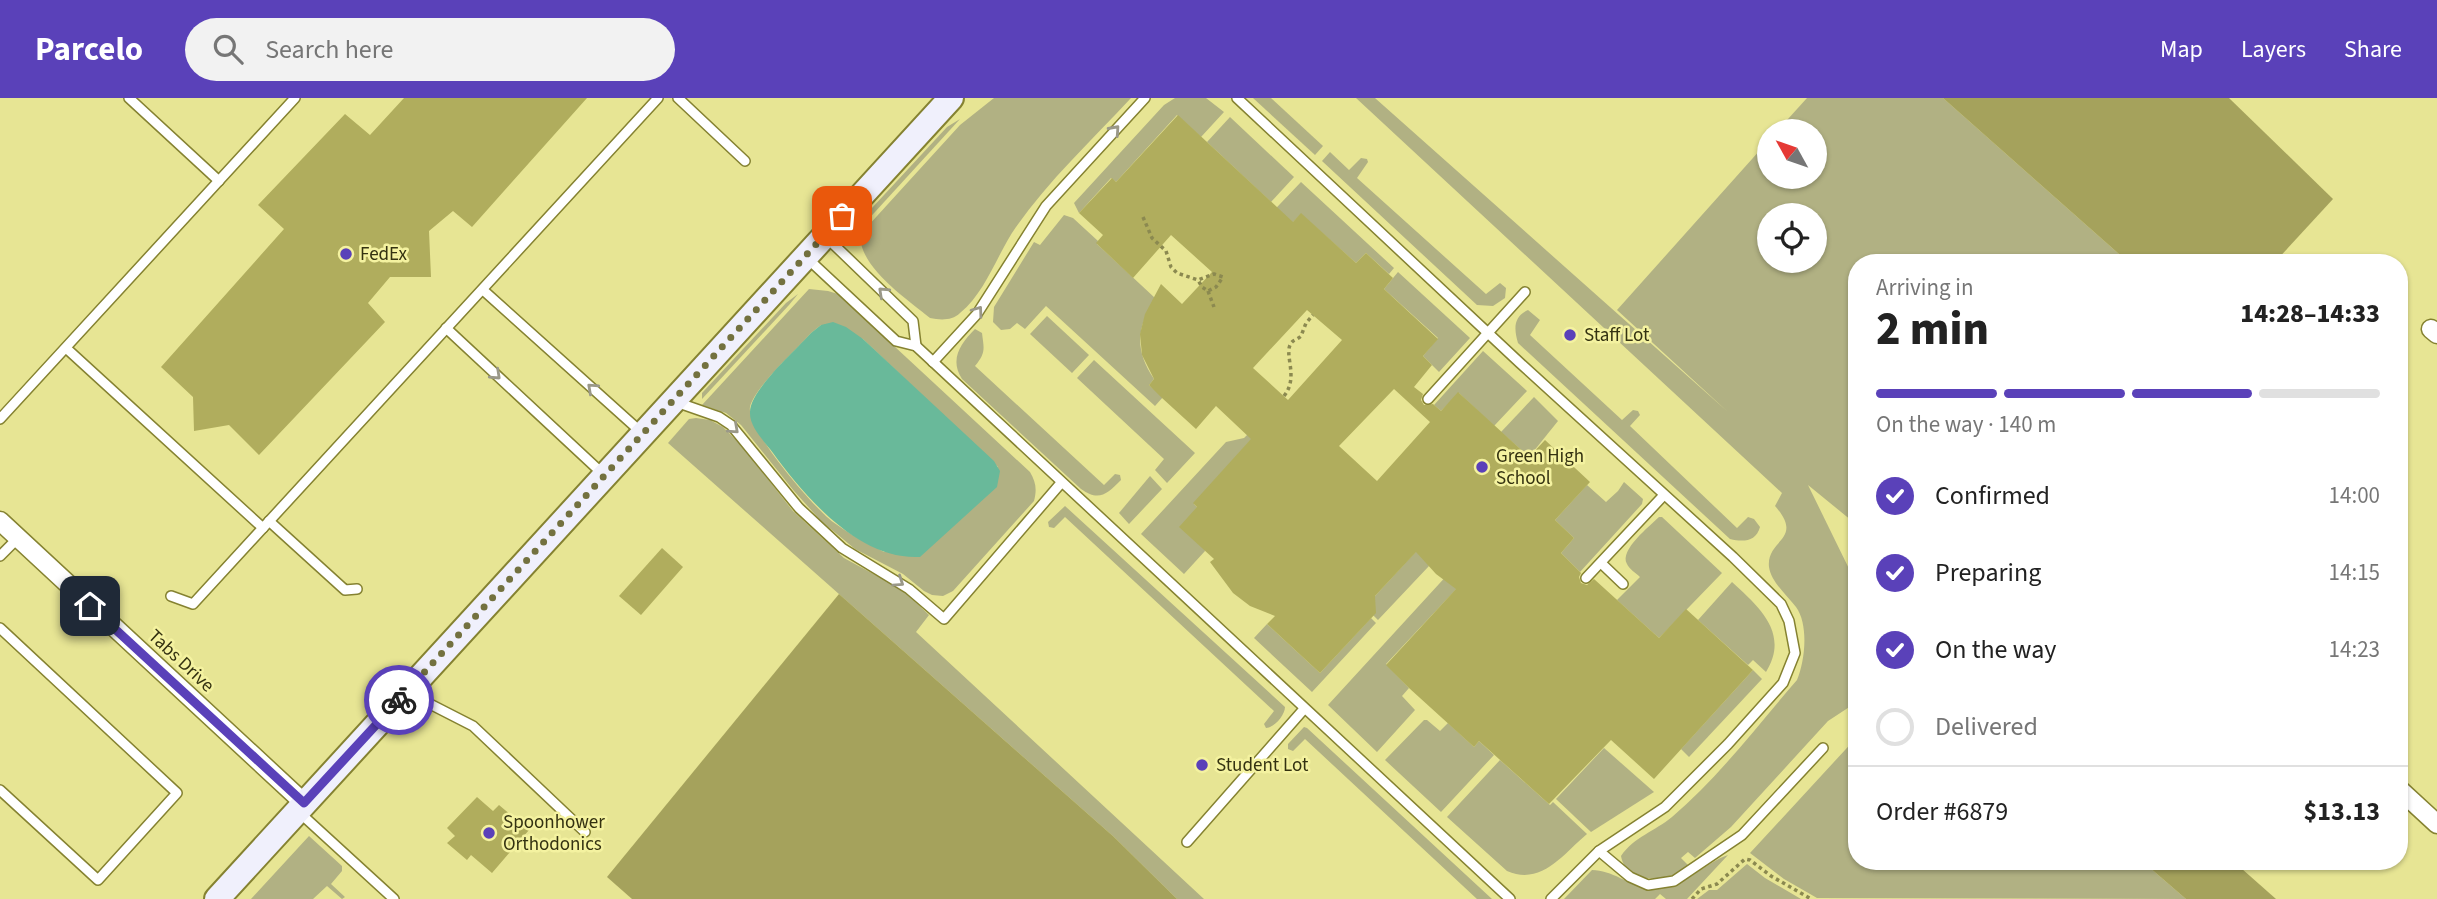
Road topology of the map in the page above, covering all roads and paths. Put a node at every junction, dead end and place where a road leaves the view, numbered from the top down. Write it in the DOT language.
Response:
graph roads {
  1 [pos="129,98"];
  2 [pos="295,98"];
  3 [pos="658,98"];
  4 [pos="678,98"];
  5 [pos="951,98"];
  6 [pos="1144,98"];
  7 [pos="1237,98"];
  8 [pos="744,161"];
  9 [pos="219,181"];
  10 [pos="1143,217"];
  11 [pos="824,235"];
  12 [pos="805,256"];
  13 [pos="1198,280"];
  14 [pos="483,290"];
  15 [pos="1208,291"];
  16 [pos="1525,292"];
  17 [pos="1214,307"];
  18 [pos="1313,315"];
  19 [pos="446,328"];
  20 [pos="1489,334"];
  21 [pos="916,346"];
  22 [pos="66,348"];
  23 [pos="933,362"];
  24 [pos="1284,396"];
  25 [pos="1428,399"];
  26 [pos="673,400"];
  27 [pos="0,419"];
  28 [pos="642,434"];
  29 [pos="604,475"];
  30 [pos="1061,483"];
  31 [pos="1664,495"];
  32 [pos="0,521"];
  33 [pos="266,524"];
  34 [pos="18,538"];
  35 [pos="0,556"];
  36 [pos="1601,563"];
  37 [pos="1586,578"];
  38 [pos="1623,584"];
  39 [pos="357,589"];
  40 [pos="171,596"];
  41 [pos="0,628"];
  42 [pos="412,685"];
  43 [pos="1304,709"];
  44 [pos="1823,748"];
  45 [pos="0,790"];
  46 [pos="2408,797"];
  47 [pos="301,807"];
  48 [pos="2437,824"];
  49 [pos="585,832"];
  50 [pos="1187,842"];
  51 [pos="1599,851"];
  52 [pos="217,899"];
  53 [pos="394,899"];
  54 [pos="1510,899"];
  55 [pos="1551,899"];
  56 [pos="1692,899"];
  57 [pos="1811,899"];
  1 -- 9 [label="lane"];
  2 -- 9 [label="lane"];
  3 -- 14 [label="lane"];
  4 -- 8 [label="lane"];
  5 -- 11 [label="street"];
  23 -- 6 [label="lane, one-way"];
  7 -- 20 [label="lane"];
  9 -- 22 [label="lane"];
  10 -- 13 [label="path"];
  11 -- 12 [label="street"];
  21 -- 11 [label="lane, one-way"];
  12 -- 21 [label="lane"];
  12 -- 26 [label="street"];
  13 -- 15 [label="path"];
  13 -- 15 [label="path"];
  14 -- 19 [label="lane"];
  28 -- 14 [label="lane, one-way"];
  15 -- 17 [label="path"];
  16 -- 20 [label="lane"];
  18 -- 24 [label="path"];
  19 -- 29 [label="lane, one-way"];
  19 -- 33 [label="lane"];
  20 -- 25 [label="lane"];
  20 -- 31 [label="lane"];
  21 -- 23 [label="lane"];
  22 -- 27 [label="lane"];
  22 -- 33 [label="lane"];
  23 -- 30 [label="lane"];
  26 -- 28 [label="street"];
  26 -- 30 [label="lane, one-way"];
  28 -- 29 [label="street"];
  29 -- 42 [label="street"];
  30 -- 43 [label="lane"];
  31 -- 36 [label="lane"];
  31 -- 51 [label="lane"];
  32 -- 34 [label="street, Tabs Drive"];
  33 -- 39 [label="lane"];
  33 -- 40 [label="lane"];
  34 -- 35 [label="lane"];
  34 -- 47 [label="street, Tabs Drive"];
  36 -- 37 [label="lane"];
  36 -- 38 [label="lane"];
  41 -- 45 [label="lane"];
  42 -- 47 [label="street"];
  42 -- 49 [label="lane"];
  43 -- 50 [label="lane"];
  43 -- 54 [label="lane"];
  44 -- 51 [label="lane"];
  46 -- 48 [label="street"];
  47 -- 52 [label="street"];
  47 -- 53 [label="lane"];
  51 -- 55 [label="lane"];
  56 -- 57 [label="path"];
}
